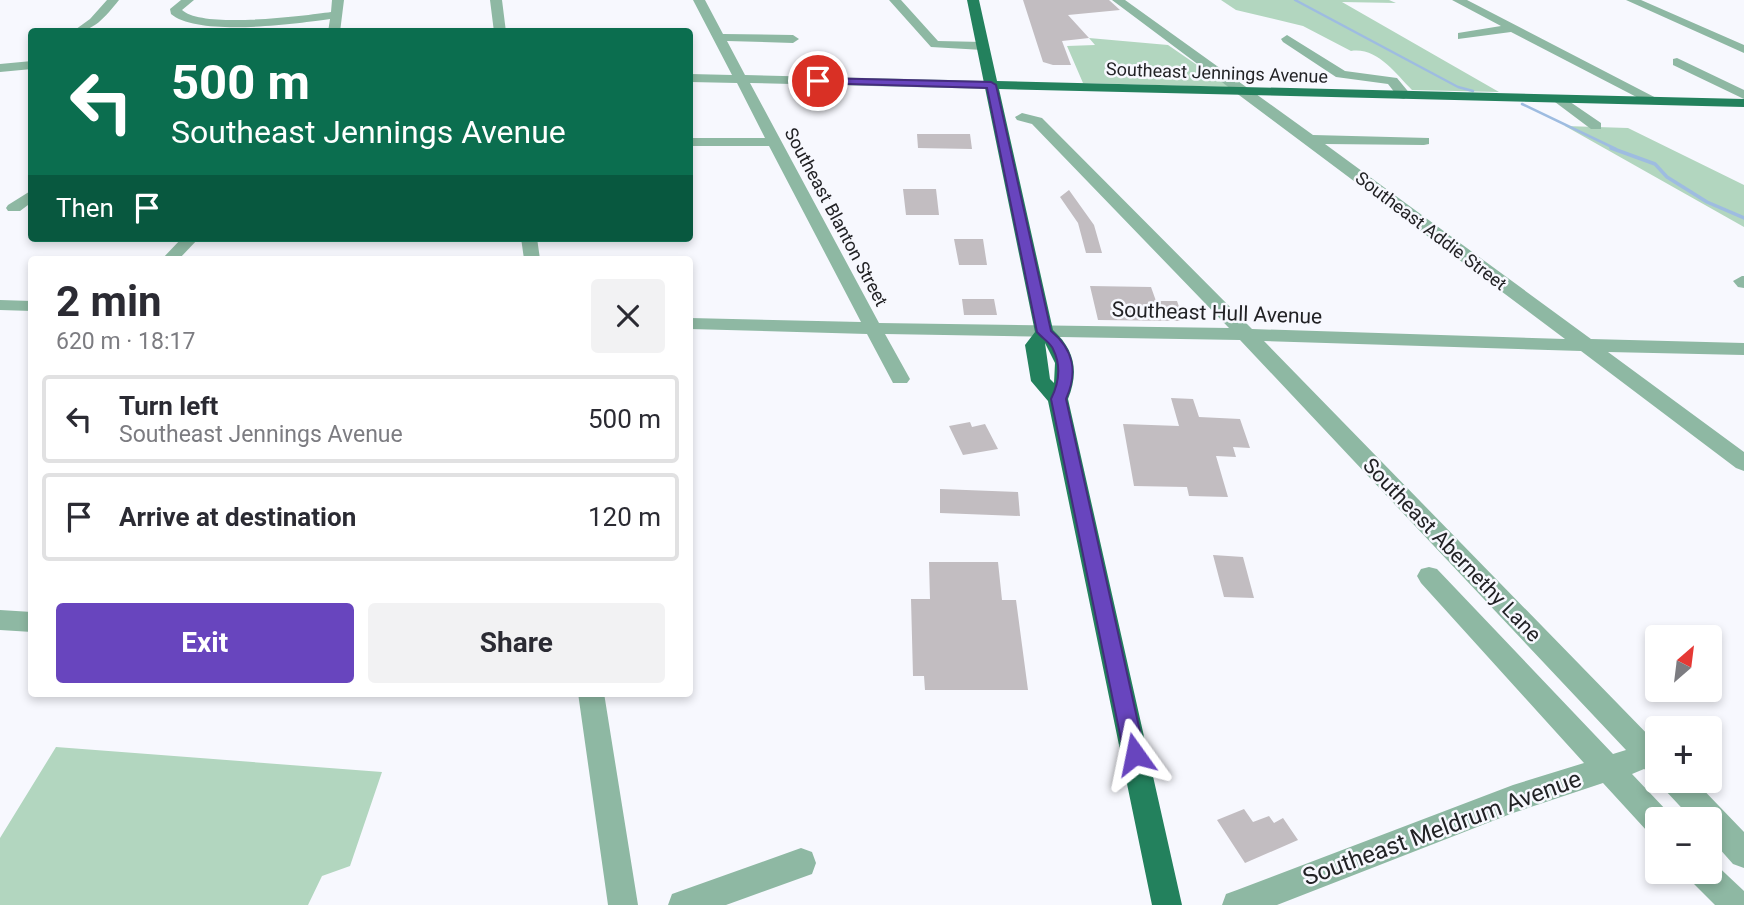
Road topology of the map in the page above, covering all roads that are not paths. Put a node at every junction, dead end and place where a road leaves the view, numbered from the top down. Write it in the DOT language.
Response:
graph roads {
  1 [pos="113,0"];
  2 [pos="188,0"];
  3 [pos="338,0"];
  4 [pos="496,0"];
  5 [pos="699,0"];
  6 [pos="895,0"];
  7 [pos="973,0"];
  8 [pos="1118,0"];
  9 [pos="1458,0"];
  10 [pos="1632,0"];
  11 [pos="336,15"];
  12 [pos="1513,27"];
  13 [pos="84,28"];
  14 [pos="334,28"];
  15 [pos="500,28"];
  16 [pos="1462,36"];
  17 [pos="719,37"];
  18 [pos="793,39"];
  19 [pos="1287,39"];
  20 [pos="983,46"];
  21 [pos="1744,49"];
  22 [pos="1677,62"];
  23 [pos="28,65"];
  24 [pos="0,68"];
  25 [pos="693,78"];
  26 [pos="742,80"];
  27 [pos="991,85"];
  28 [pos="1244,92"];
  29 [pos="1404,95"];
  30 [pos="1560,99"];
  31 [pos="1655,101"];
  32 [pos="1742,102"];
  33 [pos="1021,117"];
  34 [pos="1596,126"];
  35 [pos="1307,139"];
  36 [pos="1424,141"];
  37 [pos="693,142"];
  38 [pos="773,142"];
  39 [pos="28,197"];
  40 [pos="14,208"];
  41 [pos="187,242"];
  42 [pos="173,256"];
  43 [pos="0,305"];
  44 [pos="28,306"];
  45 [pos="693,324"];
  46 [pos="873,327"];
  47 [pos="1044,332"];
  48 [pos="1249,335"];
  49 [pos="1587,346"];
  50 [pos="1744,349"];
  51 [pos="900,379"];
  52 [pos="1744,463"];
  53 [pos="1429,576"];
  54 [pos="0,621"];
  55 [pos="28,622"];
  56 [pos="592,697"];
  57 [pos="1645,751"];
  58 [pos="1645,761"];
  59 [pos="1608,768"];
  60 [pos="1686,793"];
  61 [pos="1645,808"];
  62 [pos="1744,853"];
  63 [pos="801,863"];
  64 [pos="1716,884"];
  65 [pos="623,905"];
  66 [pos="683,905"];
  67 [pos="1167,905"];
  68 [pos="1237,905"];
  69 [pos="1736,905"];
  1 -- 13 [label="street"];
  2 -- 11 [label="street"];
  3 -- 11 [label="street"];
  4 -- 15 [label="street"];
  5 -- 17 [label="street, Southeast Blanton Street"];
  6 -- 20 [label="street"];
  7 -- 20 [label="main road"];
  8 -- 28 [label="street, Southeast Addie Street"];
  9 -- 12 [label="street"];
  10 -- 21 [label="street"];
  11 -- 14 [label="street"];
  12 -- 16 [label="street"];
  12 -- 31 [label="street"];
  17 -- 18 [label="street"];
  17 -- 26 [label="street, Southeast Blanton Street"];
  19 -- 29 [label="street"];
  20 -- 27 [label="main road"];
  22 -- 32 [label="street"];
  23 -- 24 [label="street"];
  25 -- 26 [label="street, Southeast Jennings Avenue"];
  26 -- 27 [label="street, Southeast Jennings Avenue"];
  26 -- 38 [label="street, Southeast Blanton Street"];
  27 -- 28 [label="main road, Southeast Jennings Avenue"];
  27 -- 47 [label="main road"];
  28 -- 29 [label="main road, Southeast Jennings Avenue"];
  28 -- 35 [label="street, Southeast Addie Street"];
  29 -- 30 [label="main road, Southeast Jennings Avenue"];
  30 -- 31 [label="main road, Southeast Jennings Avenue"];
  30 -- 34 [label="street"];
  31 -- 32 [label="main road, Southeast Jennings Avenue"];
  33 -- 48 [label="street, Southeast Abernethy Lane"];
  35 -- 36 [label="street"];
  35 -- 49 [label="street, Southeast Addie Street"];
  37 -- 38 [label="street"];
  38 -- 46 [label="street, Southeast Blanton Street"];
  39 -- 40 [label="street"];
  41 -- 42 [label="street"];
  43 -- 44 [label="street"];
  45 -- 46 [label="street, Southeast Hull Avenue"];
  46 -- 47 [label="street, Southeast Hull Avenue"];
  46 -- 51 [label="street, Southeast Blanton Street"];
  47 -- 48 [label="street, Southeast Hull Avenue"];
  47 -- 67 [label="main road"];
  48 -- 49 [label="street, Southeast Hull Avenue"];
  48 -- 57 [label="street, Southeast Abernethy Lane"];
  49 -- 50 [label="street, Southeast Hull Avenue"];
  49 -- 52 [label="street, Southeast Addie Street"];
  53 -- 59 [label="street"];
  54 -- 55 [label="street"];
  56 -- 65 [label="street"];
  58 -- 59 [label="street, Southeast Meldrum Avenue"];
  59 -- 61 [label="street"];
  59 -- 68 [label="street, Southeast Meldrum Avenue"];
  60 -- 62 [label="street"];
  63 -- 66 [label="street"];
  64 -- 69 [label="street"];
}
